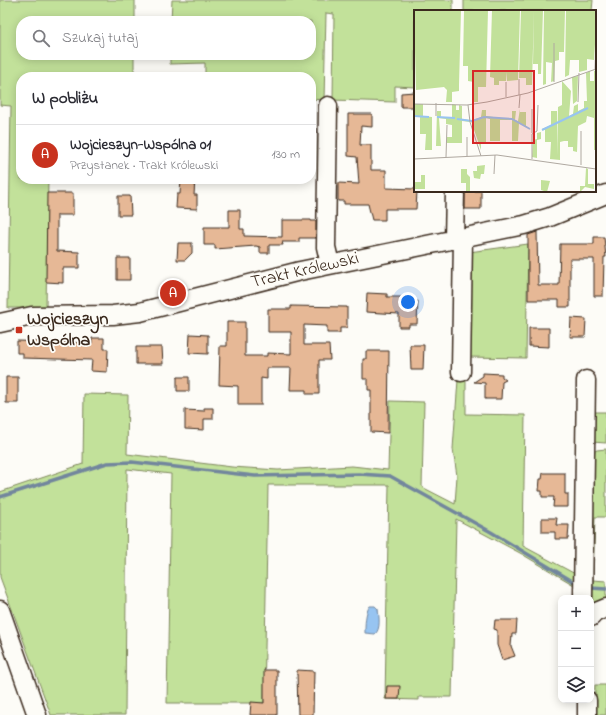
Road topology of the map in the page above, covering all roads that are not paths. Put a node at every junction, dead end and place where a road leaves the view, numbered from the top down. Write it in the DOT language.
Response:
graph roads {
  1 [pos="328,106"];
  2 [pos="455,192"];
  3 [pos="606,194"];
  4 [pos="459,239"];
  5 [pos="330,264"];
  6 [pos="0,323"];
  7 [pos="461,372"];
  8 [pos="586,380"];
  9 [pos="583,595"];
  10 [pos="606,608"];
  11 [pos="0,610"];
  12 [pos="594,613"];
  13 [pos="587,703"];
  14 [pos="37,715"];
  15 [pos="587,715"];
  1 -- 5 [label="street"];
  2 -- 4 [label="street"];
  3 -- 4 [label="street, Trakt Królewski"];
  4 -- 5 [label="street, Trakt Królewski"];
  4 -- 7 [label="street"];
  5 -- 6 [label="street, Trakt Królewski"];
  8 -- 9 [label="street"];
  10 -- 12 [label="street"];
  11 -- 14 [label="street"];
  13 -- 15 [label="street"];
}
